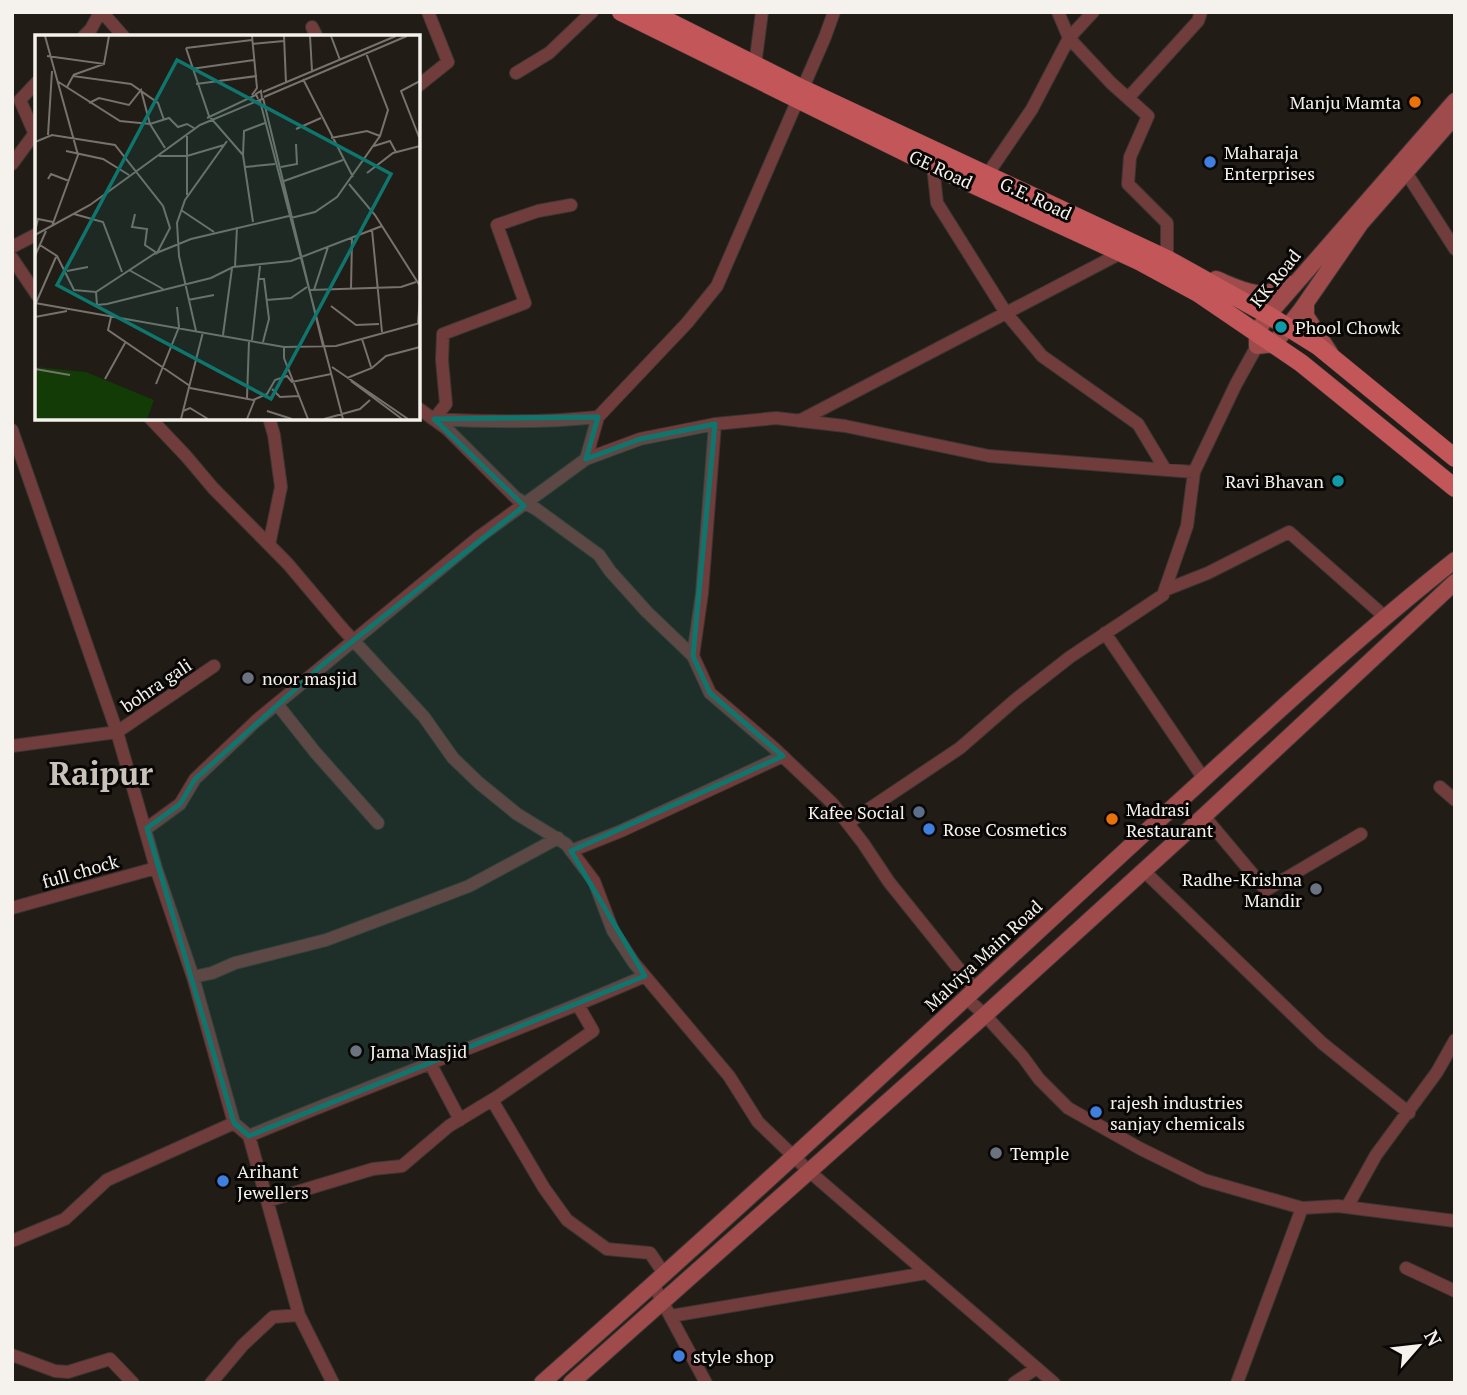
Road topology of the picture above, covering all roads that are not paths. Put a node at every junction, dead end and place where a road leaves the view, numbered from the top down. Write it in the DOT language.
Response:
graph roads {
  1 [pos="101,12"];
  2 [pos="428,12"];
  3 [pos="592,12"];
  4 [pos="621,12"];
  5 [pos="650,12"];
  6 [pos="762,12"];
  7 [pos="834,12"];
  8 [pos="1058,12"];
  9 [pos="1093,12"];
  10 [pos="1201,12"];
  11 [pos="85,35"];
  12 [pos="122,35"];
  13 [pos="1069,37"];
  14 [pos="755,65"];
  15 [pos="516,73"];
  16 [pos="35,84"];
  17 [pos="420,84"];
  18 [pos="800,95"];
  19 [pos="1128,99"];
  20 [pos="1455,101"];
  21 [pos="1455,116"];
  22 [pos="35,134"];
  23 [pos="35,137"];
  24 [pos="12,164"];
  25 [pos="933,166"];
  26 [pos="1403,167"];
  27 [pos="987,175"];
  28 [pos="571,205"];
  29 [pos="35,235"];
  30 [pos="12,247"];
  31 [pos="1455,249"];
  32 [pos="1121,253"];
  33 [pos="12,258"];
  34 [pos="1166,267"];
  35 [pos="1190,272"];
  36 [pos="1297,281"];
  37 [pos="35,292"];
  38 [pos="1306,303"];
  39 [pos="1006,313"];
  40 [pos="1268,315"];
  41 [pos="1287,327"];
  42 [pos="1263,341"];
  43 [pos="1337,362"];
  44 [pos="420,409"];
  45 [pos="598,417"];
  46 [pos="434,419"];
  47 [pos="152,420"];
  48 [pos="270,420"];
  49 [pos="799,421"];
  50 [pos="715,424"];
  51 [pos="12,430"];
  52 [pos="1423,432"];
  53 [pos="1455,449"];
  54 [pos="1455,458"];
  55 [pos="586,459"];
  56 [pos="1165,469"];
  57 [pos="1194,472"];
  58 [pos="1455,488"];
  59 [pos="527,504"];
  60 [pos="269,545"];
  61 [pos="1455,560"];
  62 [pos="1455,582"];
  63 [pos="1165,590"];
  64 [pos="1384,616"];
  65 [pos="1105,633"];
  66 [pos="353,640"];
  67 [pos="693,656"];
  68 [pos="214,666"];
  69 [pos="277,704"];
  70 [pos="117,732"];
  71 [pos="12,746"];
  72 [pos="783,756"];
  73 [pos="1204,779"];
  74 [pos="1440,787"];
  75 [pos="1455,800"];
  76 [pos="1204,816"];
  77 [pos="378,823"];
  78 [pos="848,823"];
  79 [pos="146,828"];
  80 [pos="1361,834"];
  81 [pos="558,838"];
  82 [pos="571,851"];
  83 [pos="156,868"];
  84 [pos="1144,871"];
  85 [pos="12,908"];
  86 [pos="645,976"];
  87 [pos="193,977"];
  88 [pos="971,993"];
  89 [pos="578,1005"];
  90 [pos="985,1015"];
  91 [pos="1455,1040"];
  92 [pos="430,1063"];
  93 [pos="492,1101"];
  94 [pos="1409,1113"];
  95 [pos="460,1120"];
  96 [pos="234,1123"];
  97 [pos="248,1136"];
  98 [pos="794,1154"];
  99 [pos="810,1172"];
  100 [pos="267,1201"];
  101 [pos="1347,1207"];
  102 [pos="1302,1208"];
  103 [pos="1455,1221"];
  104 [pos="12,1241"];
  105 [pos="1406,1268"];
  106 [pos="926,1273"];
  107 [pos="659,1280"];
  108 [pos="1455,1291"];
  109 [pos="667,1309"];
  110 [pos="299,1315"];
  111 [pos="12,1355"];
  112 [pos="1037,1368"];
  113 [pos="53,1377"];
  114 [pos="133,1383"];
  115 [pos="211,1383"];
  116 [pos="333,1383"];
  117 [pos="542,1383"];
  118 [pos="571,1383"];
  119 [pos="706,1383"];
  120 [pos="1014,1383"];
  121 [pos="1054,1383"];
  122 [pos="1237,1383"];
  1 -- 11 [label="street"];
  1 -- 12 [label="street"];
  2 -- 17 [label="street"];
  3 -- 15 [label="street"];
  4 -- 18 [label="main road, GE Road"];
  5 -- 14 [label="main road, G.E. Road"];
  6 -- 14 [label="street"];
  7 -- 18 [label="street"];
  8 -- 13 [label="street"];
  9 -- 13 [label="street"];
  10 -- 19 [label="street"];
  13 -- 19 [label="street"];
  13 -- 27 [label="street"];
  14 -- 18 [label="main road, G.E. Road"];
  16 -- 22 [label="street"];
  18 -- 25 [label="main road, GE Road"];
  18 -- 27 [label="main road, G.E. Road"];
  18 -- 45 [label="street"];
  19 -- 34 [label="street"];
  20 -- 26 [label="street, KK Road"];
  21 -- 26 [label="street, KK Road"];
  23 -- 24 [label="street"];
  25 -- 32 [label="main road, GE Road"];
  25 -- 39 [label="street"];
  26 -- 31 [label="street"];
  26 -- 36 [label="street, KK Road"];
  26 -- 38 [label="street, KK Road"];
  27 -- 34 [label="main road, G.E. Road"];
  28 -- 46 [label="street"];
  29 -- 30 [label="street"];
  32 -- 34 [label="main road, GE Road"];
  32 -- 39 [label="street"];
  33 -- 37 [label="street"];
  34 -- 35 [label="main road, G.E. Road"];
  34 -- 42 [label="main road, GE Road"];
  35 -- 36 [label="street"];
  35 -- 40 [label="main road, G.E. Road"];
  36 -- 40 [label="street, KK Road"];
  38 -- 41 [label="street, KK Road"];
  38 -- 43 [label="street"];
  39 -- 49 [label="street"];
  39 -- 56 [label="street"];
  40 -- 41 [label="main road, G.E. Road"];
  40 -- 42 [label="street, KK Road"];
  41 -- 42 [label="street, KK Road"];
  41 -- 43 [label="main road, G.E. Road"];
  42 -- 57 [label="street"];
  42 -- 58 [label="main road, GE Road"];
  43 -- 52 [label="main road, G.E. Road"];
  44 -- 46 [label="street"];
  45 -- 46 [label="street"];
  45 -- 55 [label="street"];
  46 -- 59 [label="street"];
  47 -- 60 [label="street"];
  48 -- 60 [label="street"];
  49 -- 50 [label="street"];
  49 -- 56 [label="street"];
  50 -- 55 [label="street"];
  50 -- 67 [label="street"];
  51 -- 70 [label="street"];
  52 -- 53 [label="street"];
  52 -- 54 [label="main road, G.E. Road"];
  55 -- 59 [label="street"];
  56 -- 57 [label="street"];
  57 -- 63 [label="street"];
  59 -- 66 [label="street"];
  59 -- 67 [label="street"];
  60 -- 66 [label="street"];
  61 -- 64 [label="street, Malviya Main Road"];
  62 -- 76 [label="street"];
  63 -- 64 [label="street"];
  63 -- 65 [label="street"];
  64 -- 73 [label="street, Malviya Main Road"];
  65 -- 73 [label="street"];
  65 -- 78 [label="street"];
  66 -- 69 [label="street"];
  66 -- 81 [label="street"];
  67 -- 72 [label="street"];
  68 -- 70 [label="street, bohra gali"];
  69 -- 77 [label="street"];
  69 -- 79 [label="street"];
  70 -- 71 [label="street"];
  70 -- 79 [label="street"];
  72 -- 78 [label="street"];
  72 -- 82 [label="street"];
  73 -- 88 [label="street, Malviya Main Road"];
  74 -- 75 [label="street"];
  76 -- 80 [label="street"];
  76 -- 84 [label="street"];
  78 -- 88 [label="street"];
  79 -- 83 [label="street"];
  81 -- 82 [label="street"];
  81 -- 87 [label="street"];
  82 -- 86 [label="street"];
  83 -- 85 [label="street, full chock"];
  83 -- 87 [label="street"];
  84 -- 90 [label="street"];
  84 -- 94 [label="street"];
  86 -- 89 [label="street"];
  86 -- 98 [label="street"];
  87 -- 96 [label="street"];
  88 -- 90 [label="street"];
  88 -- 98 [label="street, Malviya Main Road"];
  89 -- 92 [label="street"];
  89 -- 93 [label="street"];
  90 -- 99 [label="street"];
  90 -- 102 [label="street"];
  91 -- 94 [label="street"];
  92 -- 95 [label="street"];
  92 -- 97 [label="street"];
  93 -- 95 [label="street"];
  93 -- 107 [label="street"];
  94 -- 101 [label="street"];
  95 -- 100 [label="street"];
  96 -- 97 [label="street"];
  96 -- 104 [label="street"];
  97 -- 100 [label="street"];
  98 -- 99 [label="street"];
  98 -- 107 [label="street, Malviya Main Road"];
  99 -- 106 [label="street"];
  99 -- 109 [label="street"];
  100 -- 110 [label="street"];
  101 -- 102 [label="street"];
  101 -- 103 [label="street"];
  102 -- 122 [label="street"];
  105 -- 108 [label="street"];
  106 -- 109 [label="street"];
  106 -- 112 [label="street"];
  107 -- 109 [label="street"];
  107 -- 117 [label="street, Malviya Main Road"];
  109 -- 118 [label="street"];
  109 -- 119 [label="street"];
  110 -- 115 [label="street"];
  110 -- 116 [label="street"];
  111 -- 113 [label="street"];
  112 -- 120 [label="street"];
  112 -- 121 [label="street"];
  113 -- 114 [label="street"];
}
